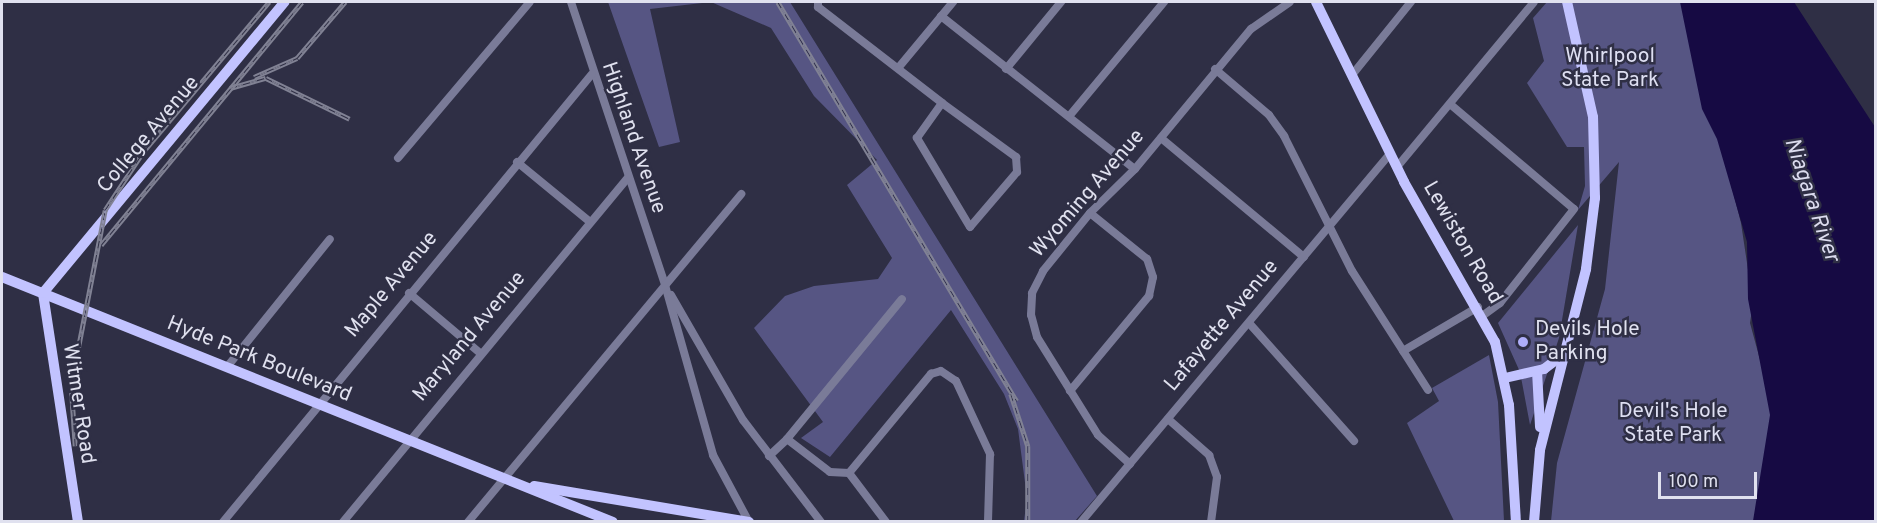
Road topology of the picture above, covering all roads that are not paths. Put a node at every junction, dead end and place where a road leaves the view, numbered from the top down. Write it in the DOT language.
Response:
graph roads {
  1 [pos="285,2"];
  2 [pos="530,2"];
  3 [pos="571,2"];
  4 [pos="818,2"];
  5 [pos="953,2"];
  6 [pos="1061,2"];
  7 [pos="1164,2"];
  8 [pos="1290,2"];
  9 [pos="1316,2"];
  10 [pos="1411,2"];
  11 [pos="1534,2"];
  12 [pos="1567,2"];
  13 [pos="941,16"];
  14 [pos="899,67"];
  15 [pos="1006,69"];
  16 [pos="1215,69"];
  17 [pos="592,74"];
  18 [pos="1352,75"];
  19 [pos="942,103"];
  20 [pos="1450,104"];
  21 [pos="1071,114"];
  22 [pos="1161,138"];
  23 [pos="1390,154"];
  24 [pos="398,158"];
  25 [pos="517,162"];
  26 [pos="1397,167"];
  27 [pos="1135,169"];
  28 [pos="628,178"];
  29 [pos="741,194"];
  30 [pos="1090,213"];
  31 [pos="590,222"];
  32 [pos="1329,227"];
  33 [pos="330,238"];
  34 [pos="1304,257"];
  35 [pos="2,277"];
  36 [pos="665,285"];
  37 [pos="43,293"];
  38 [pos="410,293"];
  39 [pos="902,299"];
  40 [pos="1480,312"];
  41 [pos="1249,323"];
  42 [pos="1404,351"];
  43 [pos="480,353"];
  44 [pos="1564,354"];
  45 [pos="227,367"];
  46 [pos="1536,371"];
  47 [pos="1505,378"];
  48 [pos="1428,390"];
  49 [pos="1070,391"];
  50 [pos="317,405"];
  51 [pos="1168,419"];
  52 [pos="787,439"];
  53 [pos="1354,441"];
  54 [pos="407,442"];
  55 [pos="1540,450"];
  56 [pos="769,456"];
  57 [pos="1130,464"];
  58 [pos="849,473"];
  59 [pos="502,479"];
  60 [pos="596,519"];
  61 [pos="78,522"];
  62 [pos="223,522"];
  63 [pos="343,522"];
  64 [pos="468,522"];
  65 [pos="613,522"];
  66 [pos="749,522"];
  67 [pos="821,522"];
  68 [pos="886,522"];
  69 [pos="988,522"];
  70 [pos="1081,522"];
  71 [pos="1210,522"];
  72 [pos="1516,522"];
  73 [pos="1534,522"];
  1 -- 37 [label="main road, College Avenue"];
  2 -- 24 [label="street"];
  3 -- 17 [label="street, Highland Avenue"];
  4 -- 14 [label="street"];
  5 -- 13 [label="street"];
  6 -- 15 [label="street"];
  7 -- 21 [label="street"];
  8 -- 16 [label="street, Wyoming Avenue"];
  9 -- 18 [label="main road, Lewiston Road"];
  10 -- 18 [label="street"];
  11 -- 20 [label="street"];
  12 -- 44 [label="main road"];
  13 -- 14 [label="street"];
  13 -- 15 [label="street"];
  14 -- 19 [label="street"];
  15 -- 21 [label="street"];
  16 -- 22 [label="street, Wyoming Avenue"];
  16 -- 32 [label="street"];
  17 -- 25 [label="street, Maple Avenue"];
  17 -- 28 [label="street, Highland Avenue"];
  18 -- 23 [label="main road, Lewiston Road"];
  19 -- 19 [label="street"];
  20 -- 26 [label="street"];
  20 -- 40 [label="street"];
  21 -- 27 [label="street"];
  22 -- 27 [label="street, Wyoming Avenue"];
  22 -- 34 [label="street"];
  23 -- 26 [label="main road, Lewiston Road"];
  23 -- 32 [label="street, Lafayette Avenue"];
  25 -- 31 [label="street"];
  25 -- 38 [label="street, Maple Avenue"];
  26 -- 40 [label="main road, Lewiston Road"];
  27 -- 30 [label="street, Wyoming Avenue"];
  28 -- 31 [label="street, Maryland Avenue"];
  28 -- 36 [label="street, Highland Avenue"];
  29 -- 36 [label="street"];
  30 -- 49 [label="street, Wyoming Avenue"];
  30 -- 49 [label="street"];
  31 -- 43 [label="street, Maryland Avenue"];
  32 -- 34 [label="street, Lafayette Avenue"];
  32 -- 42 [label="street"];
  33 -- 45 [label="street"];
  34 -- 41 [label="street, Lafayette Avenue"];
  35 -- 37 [label="main road, Hyde Park Boulevard"];
  36 -- 56 [label="street, Highland Avenue"];
  36 -- 59 [label="street"];
  36 -- 66 [label="street, Highland Avenue"];
  37 -- 45 [label="main road, Hyde Park Boulevard"];
  37 -- 61 [label="main road, Witmer Road"];
  38 -- 43 [label="street"];
  38 -- 50 [label="street, Maple Avenue"];
  39 -- 52 [label="street"];
  40 -- 42 [label="street"];
  40 -- 47 [label="main road, Lewiston Road"];
  41 -- 51 [label="street, Lafayette Avenue"];
  41 -- 53 [label="street"];
  42 -- 48 [label="street"];
  43 -- 54 [label="street, Maryland Avenue"];
  44 -- 46 [label="main road"];
  44 -- 55 [label="main road"];
  45 -- 50 [label="main road, Hyde Park Boulevard"];
  46 -- 47 [label="main road"];
  46 -- 55 [label="main road"];
  47 -- 72 [label="main road, Lewiston Road"];
  49 -- 57 [label="street, Wyoming Avenue"];
  50 -- 54 [label="main road, Hyde Park Boulevard"];
  50 -- 62 [label="street, Maple Avenue"];
  51 -- 57 [label="street, Lafayette Avenue"];
  51 -- 71 [label="street"];
  52 -- 56 [label="street"];
  52 -- 58 [label="street"];
  54 -- 59 [label="main road, Hyde Park Boulevard"];
  54 -- 63 [label="street, Maryland Avenue"];
  55 -- 73 [label="main road"];
  56 -- 67 [label="street, Highland Avenue"];
  57 -- 70 [label="street, Lafayette Avenue"];
  58 -- 68 [label="street"];
  58 -- 69 [label="street"];
  59 -- 60 [label="main road, Hyde Park Boulevard"];
  59 -- 64 [label="street"];
  59 -- 66 [label="main road, Hyde Park Boulevard"];
  60 -- 65 [label="main road, Hyde Park Boulevard"];
}
